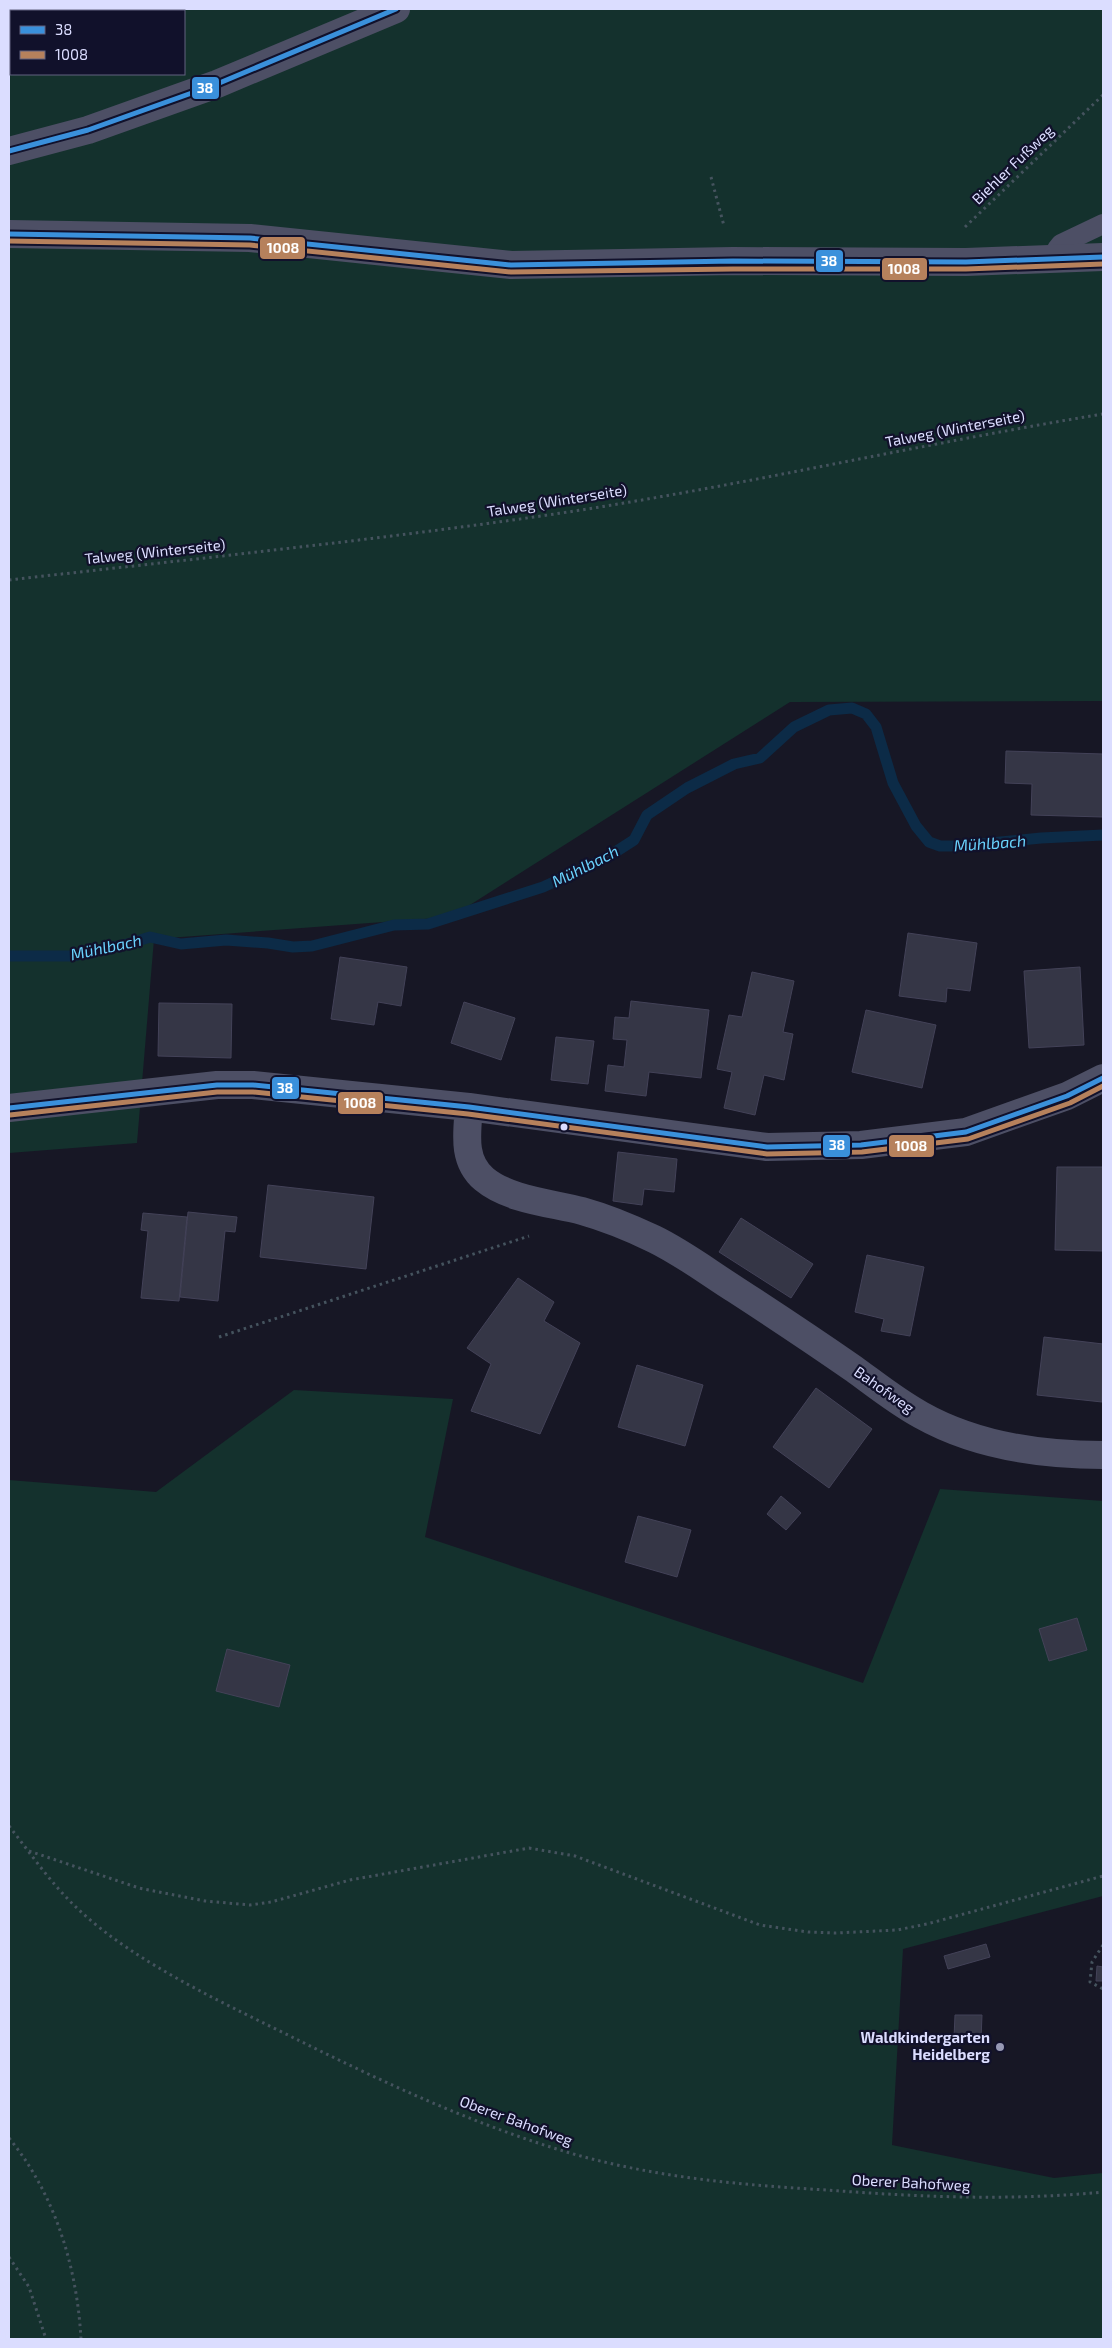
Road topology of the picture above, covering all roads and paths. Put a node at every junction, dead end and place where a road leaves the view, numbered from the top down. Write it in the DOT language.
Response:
graph roads {
  1 [pos="396,9"];
  2 [pos="1103,95"];
  3 [pos="9,151"];
  4 [pos="711,177"];
  5 [pos="1103,224"];
  6 [pos="960,232"];
  7 [pos="9,234"];
  8 [pos="1103,257"];
  9 [pos="733,260"];
  10 [pos="1056,261"];
  11 [pos="1103,414"];
  12 [pos="9,580"];
  13 [pos="1103,1078"];
  14 [pos="9,1108"];
  15 [pos="469,1108"];
  16 [pos="531,1236"];
  17 [pos="219,1337"];
  18 [pos="1103,1456"];
  19 [pos="9,1826"];
  20 [pos="28,1851"];
  21 [pos="1103,1876"];
  22 [pos="1103,1945"];
  23 [pos="1103,1989"];
  24 [pos="9,2138"];
  25 [pos="1103,2192"];
  26 [pos="9,2257"];
  27 [pos="46,2339"];
  28 [pos="81,2339"];
  1 -- 3 [label="street"];
  2 -- 6 [label="path, Biehler Fußweg"];
  4 -- 9 [label="path"];
  5 -- 10 [label="lane"];
  7 -- 9 [label="street"];
  8 -- 10 [label="street"];
  9 -- 10 [label="street"];
  11 -- 12 [label="path, Talweg (Winterseite)"];
  13 -- 15 [label="street"];
  14 -- 15 [label="street"];
  15 -- 18 [label="street, Bahofweg"];
  16 -- 17 [label="path"];
  19 -- 20 [label="path, Oberer Bahofweg"];
  20 -- 21 [label="path"];
  20 -- 25 [label="path, Oberer Bahofweg"];
  22 -- 23 [label="path"];
  24 -- 28 [label="path"];
  26 -- 27 [label="path"];
}
